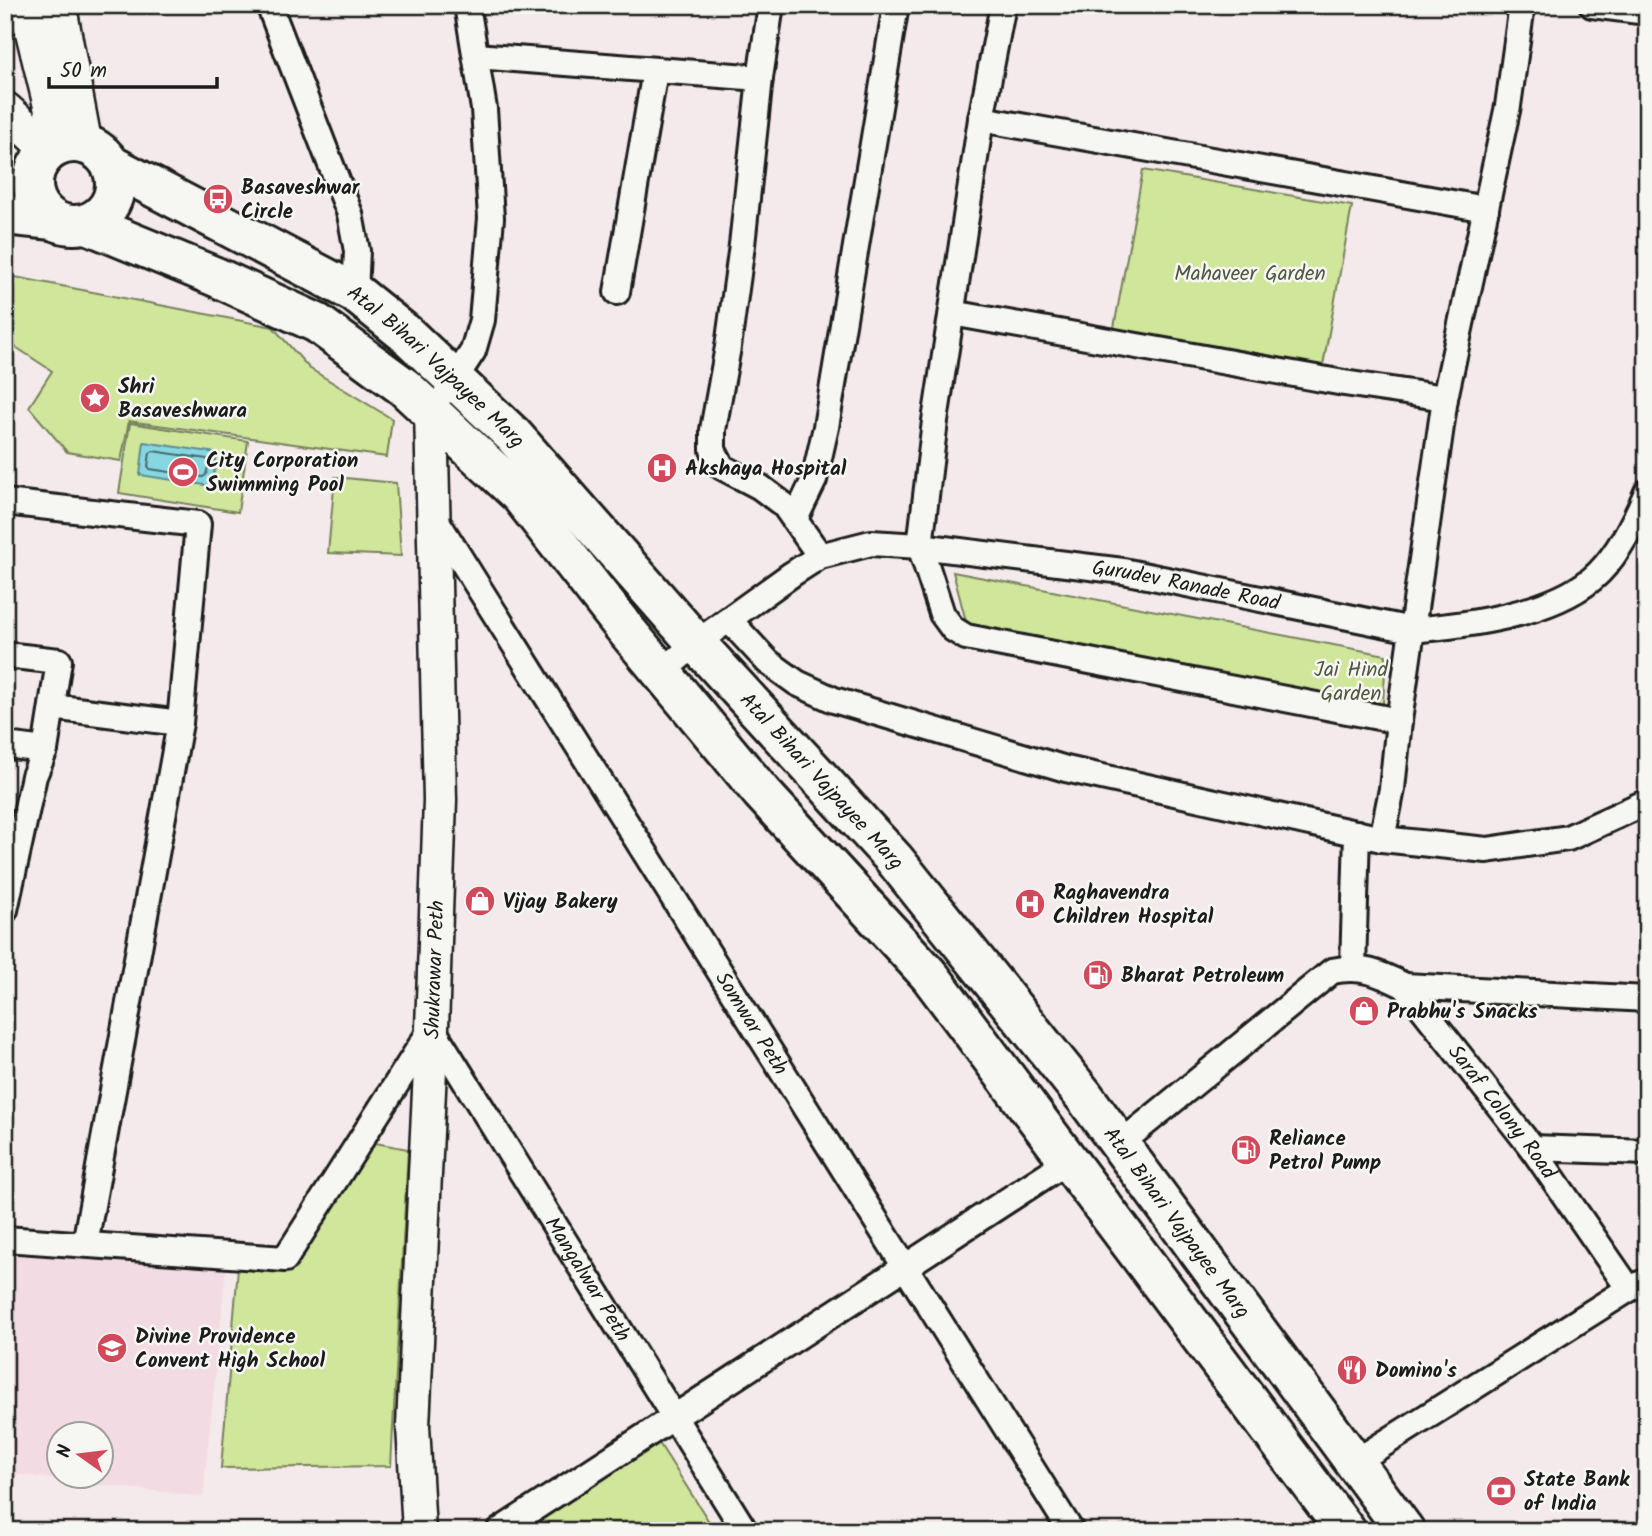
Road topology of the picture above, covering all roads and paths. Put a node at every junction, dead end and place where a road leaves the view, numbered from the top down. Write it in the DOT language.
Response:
graph roads {
  1 [pos="27,5"];
  2 [pos="58,5"];
  3 [pos="269,5"];
  4 [pos="467,5"];
  5 [pos="771,5"];
  6 [pos="896,5"];
  7 [pos="1003,5"];
  8 [pos="1522,5"];
  9 [pos="1592,5"];
  10 [pos="1647,12"];
  11 [pos="476,56"];
  12 [pos="654,71"];
  13 [pos="760,78"];
  14 [pos="5,110"];
  15 [pos="981,119"];
  16 [pos="58,157"];
  17 [pos="1486,209"];
  18 [pos="5,215"];
  19 [pos="70,222"];
  20 [pos="617,292"];
  21 [pos="355,293"];
  22 [pos="952,313"];
  23 [pos="443,396"];
  24 [pos="1445,398"];
  25 [pos="1647,492"];
  26 [pos="5,502"];
  27 [pos="433,515"];
  28 [pos="795,519"];
  29 [pos="920,546"];
  30 [pos="820,556"];
  31 [pos="729,620"];
  32 [pos="1412,630"];
  33 [pos="696,643"];
  34 [pos="5,655"];
  35 [pos="662,672"];
  36 [pos="52,707"];
  37 [pos="1399,721"];
  38 [pos="180,723"];
  39 [pos="5,745"];
  40 [pos="45,750"];
  41 [pos="1647,802"];
  42 [pos="1357,833"];
  43 [pos="1382,839"];
  44 [pos="5,910"];
  45 [pos="1353,967"];
  46 [pos="1405,986"];
  47 [pos="1647,999"];
  48 [pos="432,1028"];
  49 [pos="1120,1144"];
  50 [pos="1532,1148"];
  51 [pos="1647,1152"];
  52 [pos="1068,1161"];
  53 [pos="5,1239"];
  54 [pos="85,1244"];
  55 [pos="905,1266"];
  56 [pos="1638,1285"];
  57 [pos="674,1417"];
  58 [pos="1355,1462"];
  59 [pos="419,1531"];
  60 [pos="499,1531"];
  61 [pos="745,1531"];
  62 [pos="1071,1531"];
  63 [pos="1346,1531"];
  64 [pos="1405,1531"];
  1 -- 16 [label="main road"];
  2 -- 16 [label="main road"];
  3 -- 21 [label="street"];
  4 -- 11 [label="street"];
  5 -- 13 [label="street"];
  6 -- 28 [label="street"];
  7 -- 15 [label="street"];
  8 -- 17 [label="street"];
  9 -- 10 [label="street"];
  11 -- 12 [label="street"];
  11 -- 23 [label="street"];
  12 -- 13 [label="street"];
  12 -- 20 [label="street"];
  13 -- 28 [label="street"];
  14 -- 16 [label="main road"];
  15 -- 17 [label="street"];
  15 -- 22 [label="street"];
  16 -- 19 [label="main road"];
  16 -- 19 [label="main road"];
  16 -- 21 [label="main road, Atal Bihari Vajpayee Marg"];
  17 -- 24 [label="street"];
  18 -- 19 [label="main road, Atal Bihari Vajpayee Marg"];
  19 -- 23 [label="main road, Atal Bihari Vajpayee Marg"];
  21 -- 23 [label="main road, Atal Bihari Vajpayee Marg"];
  22 -- 24 [label="street"];
  22 -- 29 [label="street"];
  23 -- 27 [label="street, Shukrawar Peth"];
  23 -- 33 [label="main road, Atal Bihari Vajpayee Marg"];
  23 -- 35 [label="main road, Atal Bihari Vajpayee Marg"];
  24 -- 32 [label="street"];
  25 -- 32 [label="street, Gurudev Ranade Road"];
  26 -- 38 [label="street"];
  27 -- 48 [label="street, Shukrawar Peth"];
  27 -- 55 [label="street, Somwar Peth"];
  28 -- 30 [label="street"];
  29 -- 30 [label="street, Gurudev Ranade Road"];
  29 -- 32 [label="street, Gurudev Ranade Road"];
  29 -- 37 [label="street"];
  30 -- 31 [label="street, Gurudev Ranade Road"];
  31 -- 33 [label="street, Gurudev Ranade Road"];
  31 -- 42 [label="street"];
  32 -- 37 [label="street"];
  33 -- 35 [label="street, Gurudev Ranade Road"];
  33 -- 49 [label="main road, Atal Bihari Vajpayee Marg"];
  34 -- 36 [label="street"];
  35 -- 52 [label="main road, Atal Bihari Vajpayee Marg"];
  36 -- 38 [label="street"];
  36 -- 40 [label="street"];
  37 -- 43 [label="street"];
  38 -- 54 [label="street"];
  39 -- 40 [label="street"];
  40 -- 44 [label="street"];
  41 -- 43 [label="street"];
  42 -- 43 [label="street"];
  42 -- 45 [label="street"];
  45 -- 46 [label="street, Saraf Colony Road"];
  45 -- 49 [label="street"];
  46 -- 47 [label="street"];
  46 -- 50 [label="street, Saraf Colony Road"];
  48 -- 54 [label="street"];
  48 -- 57 [label="street, Mangalwar Peth"];
  48 -- 59 [label="street, Shukrawar Peth"];
  49 -- 58 [label="main road, Atal Bihari Vajpayee Marg"];
  50 -- 51 [label="street"];
  50 -- 56 [label="street, Saraf Colony Road"];
  52 -- 55 [label="street"];
  52 -- 63 [label="main road, Atal Bihari Vajpayee Marg"];
  53 -- 54 [label="street"];
  55 -- 57 [label="street"];
  55 -- 62 [label="street, Somwar Peth"];
  56 -- 58 [label="street, Saraf Colony Road"];
  57 -- 60 [label="street"];
  57 -- 61 [label="street, Mangalwar Peth"];
  58 -- 64 [label="main road, Atal Bihari Vajpayee Marg"];
}
